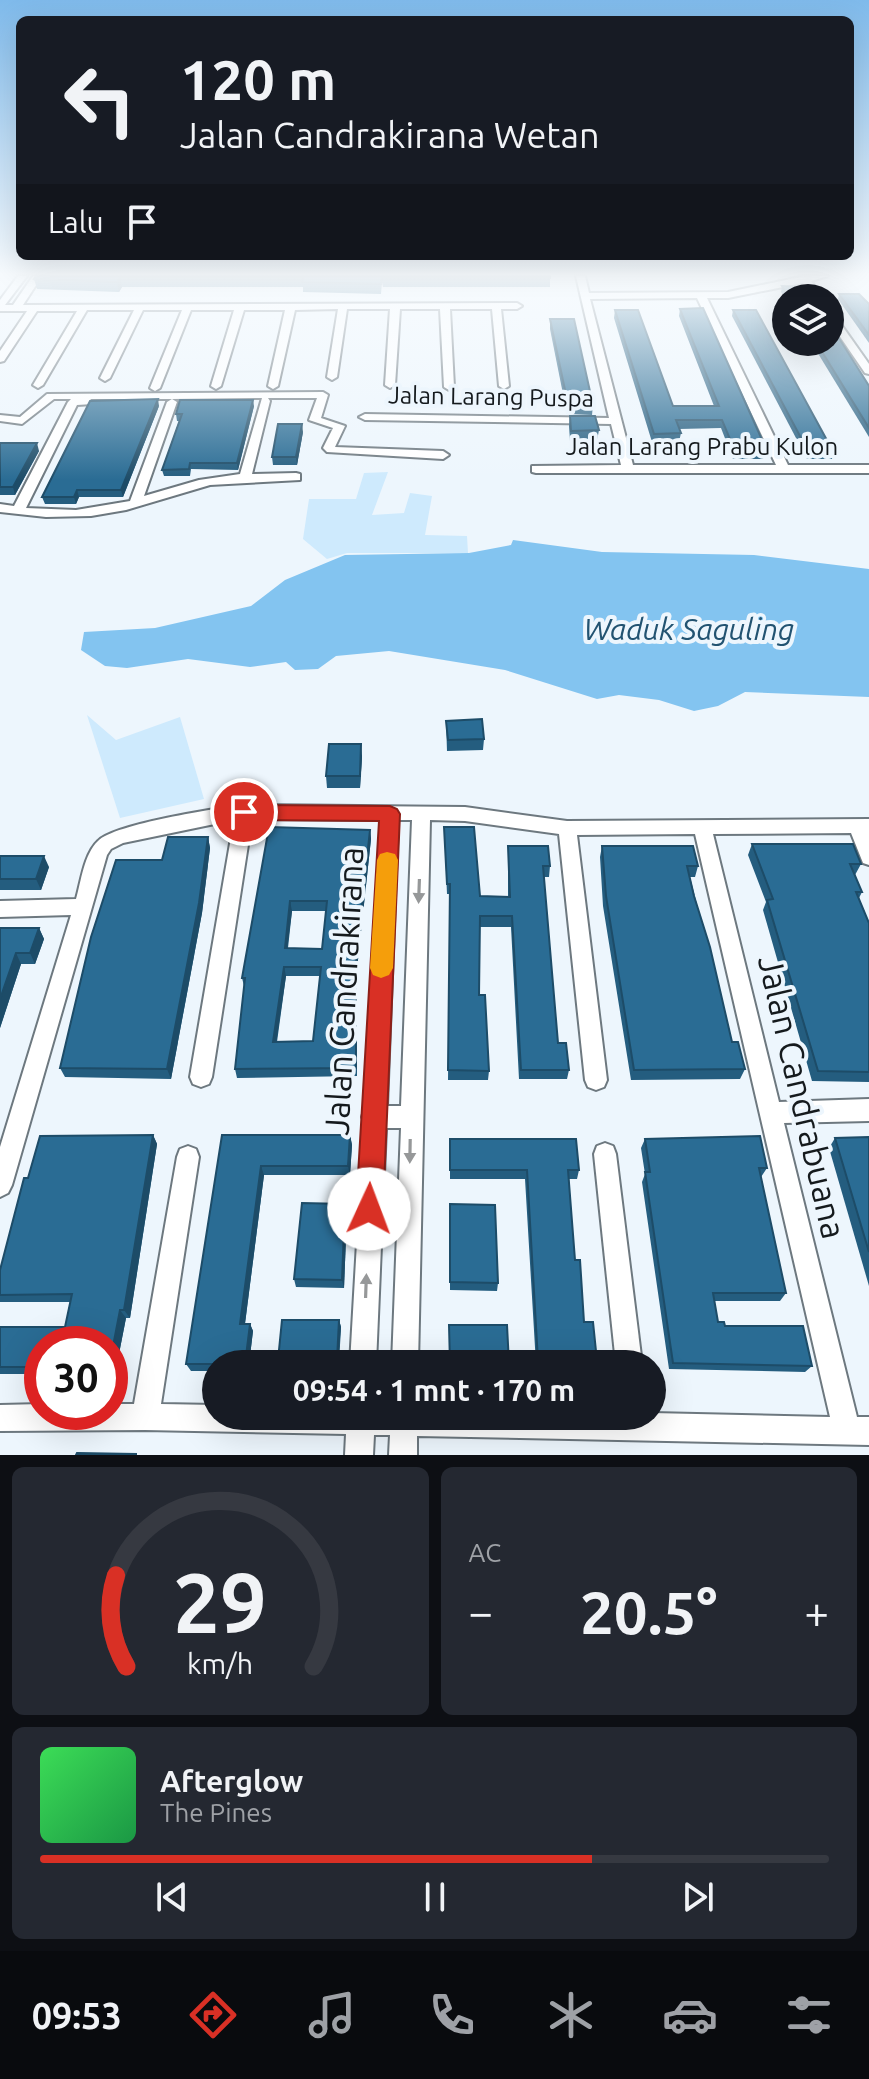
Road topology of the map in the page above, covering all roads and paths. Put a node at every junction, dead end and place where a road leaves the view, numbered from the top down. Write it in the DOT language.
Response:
graph roads {
  1 [pos="62,344"];
  2 [pos="122,344"];
  3 [pos="173,344"];
  4 [pos="229,344"];
  5 [pos="282,344"];
  6 [pos="337,344"];
  7 [pos="393,344"];
  8 [pos="447,344"];
  9 [pos="500,344"];
  10 [pos="596,344"];
  11 [pos="724,344"];
  12 [pos="850,344"];
  13 [pos="869,371"];
  14 [pos="332,377"];
  15 [pos="105,378"];
  16 [pos="38,385"];
  17 [pos="390,385"];
  18 [pos="216,386"];
  19 [pos="273,386"];
  20 [pos="504,386"];
  21 [pos="449,387"];
  22 [pos="155,388"];
  23 [pos="265,401"];
  24 [pos="311,401"];
  25 [pos="172,402"];
  26 [pos="365,417"];
  27 [pos="0,418"];
  28 [pos="615,421"];
  29 [pos="443,455"];
  30 [pos="536,469"];
  31 [pos="784,469"];
  32 [pos="869,469"];
  33 [pos="628,470"];
  34 [pos="245,477"];
  35 [pos="296,477"];
  36 [pos="135,503"];
  37 [pos="0,508"];
  38 [pos="18,511"];
  39 [pos="244,812"];
  40 [pos="421,813"];
  41 [pos="390,814"];
  42 [pos="863,825"];
  43 [pos="702,826"];
  44 [pos="567,828"];
  45 [pos="869,858"];
  46 [pos="83,907"];
  47 [pos="0,909"];
  48 [pos="201,1077"];
  49 [pos="596,1080"];
  50 [pos="869,1110"];
  51 [pos="771,1113"];
  52 [pos="373,1117"];
  53 [pos="410,1117"];
  54 [pos="605,1154"];
  55 [pos="188,1157"];
  56 [pos="0,1185"];
  57 [pos="364,1350"];
  58 [pos="405,1350"];
  59 [pos="627,1350"];
  60 [pos="145,1417"];
  61 [pos="202,1417"];
  62 [pos="0,1418"];
  63 [pos="666,1422"];
  64 [pos="360,1430"];
  65 [pos="404,1430"];
  66 [pos="858,1431"];
  67 [pos="359,1455"];
  68 [pos="403,1455"];
  1 -- 16 [label="street"];
  2 -- 15 [label="street"];
  3 -- 22 [label="street"];
  4 -- 18 [label="street"];
  5 -- 19 [label="street"];
  6 -- 14 [label="street"];
  7 -- 17 [label="street"];
  8 -- 21 [label="street"];
  9 -- 20 [label="street"];
  10 -- 28 [label="street"];
  11 -- 31 [label="street"];
  12 -- 13 [label="street"];
  23 -- 24 [label="street"];
  23 -- 25 [label="street"];
  23 -- 34 [label="street"];
  25 -- 36 [label="street"];
  25 -- 38 [label="street"];
  26 -- 28 [label="street, Jalan Larang Puspa"];
  27 -- 29 [label="street"];
  28 -- 33 [label="street"];
  30 -- 33 [label="street, Jalan Larang Prabu Kulon"];
  31 -- 32 [label="street, Jalan Larang Prabu Kulon"];
  31 -- 33 [label="street, Jalan Larang Prabu Kulon"];
  34 -- 35 [label="street"];
  34 -- 36 [label="street"];
  36 -- 38 [label="street"];
  37 -- 38 [label="street"];
  39 -- 41 [label="street"];
  39 -- 46 [label="street"];
  39 -- 48 [label="street"];
  40 -- 41 [label="street"];
  40 -- 44 [label="street"];
  40 -- 53 [label="street, one-way"];
  41 -- 52 [label="street, Jalan Candrakirana"];
  42 -- 43 [label="street"];
  42 -- 45 [label="street"];
  43 -- 44 [label="street"];
  43 -- 51 [label="street, Jalan Candrabuana"];
  44 -- 49 [label="street"];
  46 -- 47 [label="street"];
  46 -- 56 [label="street"];
  50 -- 51 [label="street"];
  51 -- 66 [label="street, Jalan Candrabuana"];
  52 -- 53 [label="street"];
  57 -- 52 [label="street, Jalan Candrakirana, one-way"];
  53 -- 58 [label="street, one-way"];
  54 -- 59 [label="street"];
  55 -- 60 [label="street"];
  60 -- 61 [label="street"];
  60 -- 62 [label="street"];
  63 -- 66 [label="street"];
  64 -- 67 [label="street"];
  65 -- 68 [label="street"];
}
